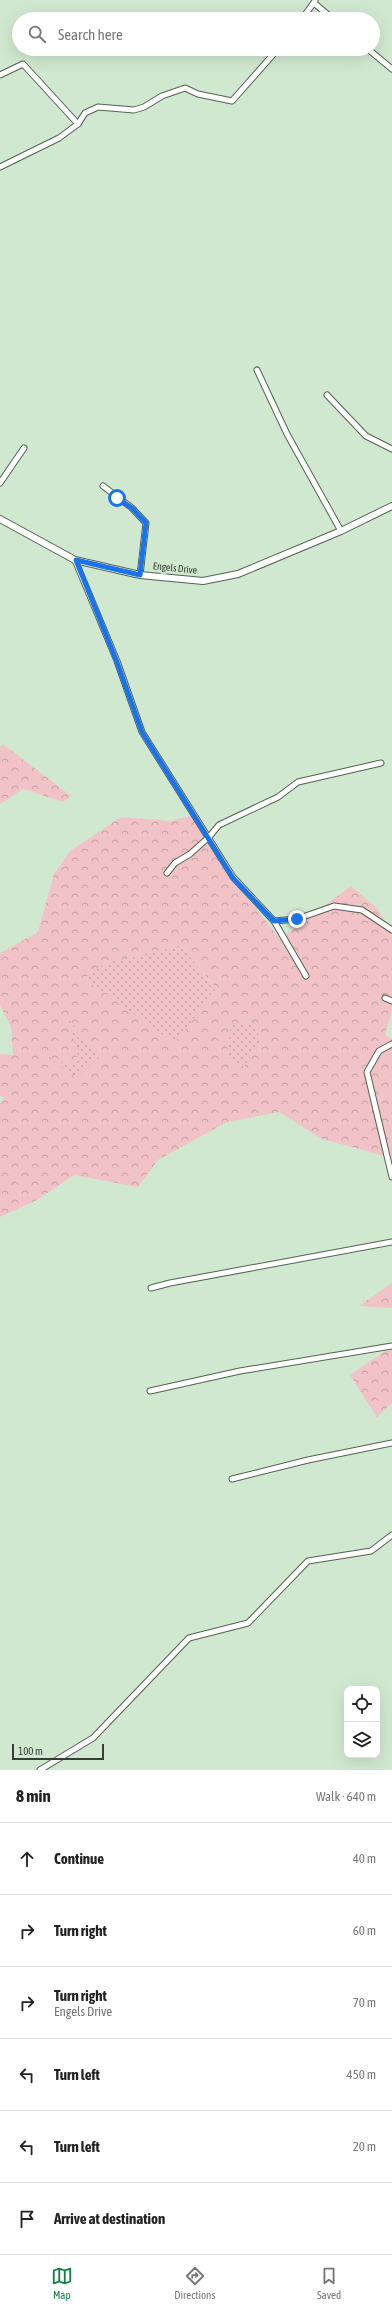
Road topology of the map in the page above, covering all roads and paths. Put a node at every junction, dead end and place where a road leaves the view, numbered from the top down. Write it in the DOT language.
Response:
graph roads {
  1 [pos="315,1"];
  2 [pos="307,12"];
  3 [pos="326,12"];
  4 [pos="272,56"];
  5 [pos="376,56"];
  6 [pos="392,69"];
  7 [pos="0,75"];
  8 [pos="78,124"];
  9 [pos="0,167"];
  10 [pos="257,370"];
  11 [pos="327,395"];
  12 [pos="24,448"];
  13 [pos="392,449"];
  14 [pos="0,483"];
  15 [pos="103,486"];
  16 [pos="392,506"];
  17 [pos="0,519"];
  18 [pos="341,531"];
  19 [pos="76,560"];
  20 [pos="140,575"];
  21 [pos="381,763"];
  22 [pos="209,838"];
  23 [pos="167,873"];
  24 [pos="274,921"];
  25 [pos="392,930"];
  26 [pos="306,976"];
  27 [pos="385,998"];
  28 [pos="392,1001"];
  29 [pos="392,1044"];
  30 [pos="392,1177"];
  31 [pos="392,1242"];
  32 [pos="151,1288"];
  33 [pos="392,1346"];
  34 [pos="150,1391"];
  35 [pos="392,1443"];
  36 [pos="232,1479"];
  37 [pos="392,1535"];
  38 [pos="40,1770"];
  1 -- 2 [label="street"];
  1 -- 3 [label="street"];
  4 -- 8 [label="street"];
  5 -- 6 [label="street"];
  7 -- 8 [label="street"];
  8 -- 9 [label="street"];
  10 -- 18 [label="street"];
  11 -- 13 [label="street"];
  12 -- 14 [label="street"];
  15 -- 20 [label="street"];
  16 -- 18 [label="street, Engels Drive"];
  17 -- 19 [label="street, Engels Drive"];
  18 -- 20 [label="street, Engels Drive"];
  19 -- 20 [label="street, Engels Drive"];
  19 -- 22 [label="street"];
  21 -- 22 [label="street"];
  22 -- 23 [label="street"];
  22 -- 24 [label="street"];
  24 -- 25 [label="street"];
  24 -- 26 [label="street"];
  27 -- 28 [label="street"];
  29 -- 30 [label="street"];
  31 -- 32 [label="street"];
  33 -- 34 [label="street"];
  35 -- 36 [label="street"];
  37 -- 38 [label="street"];
}
